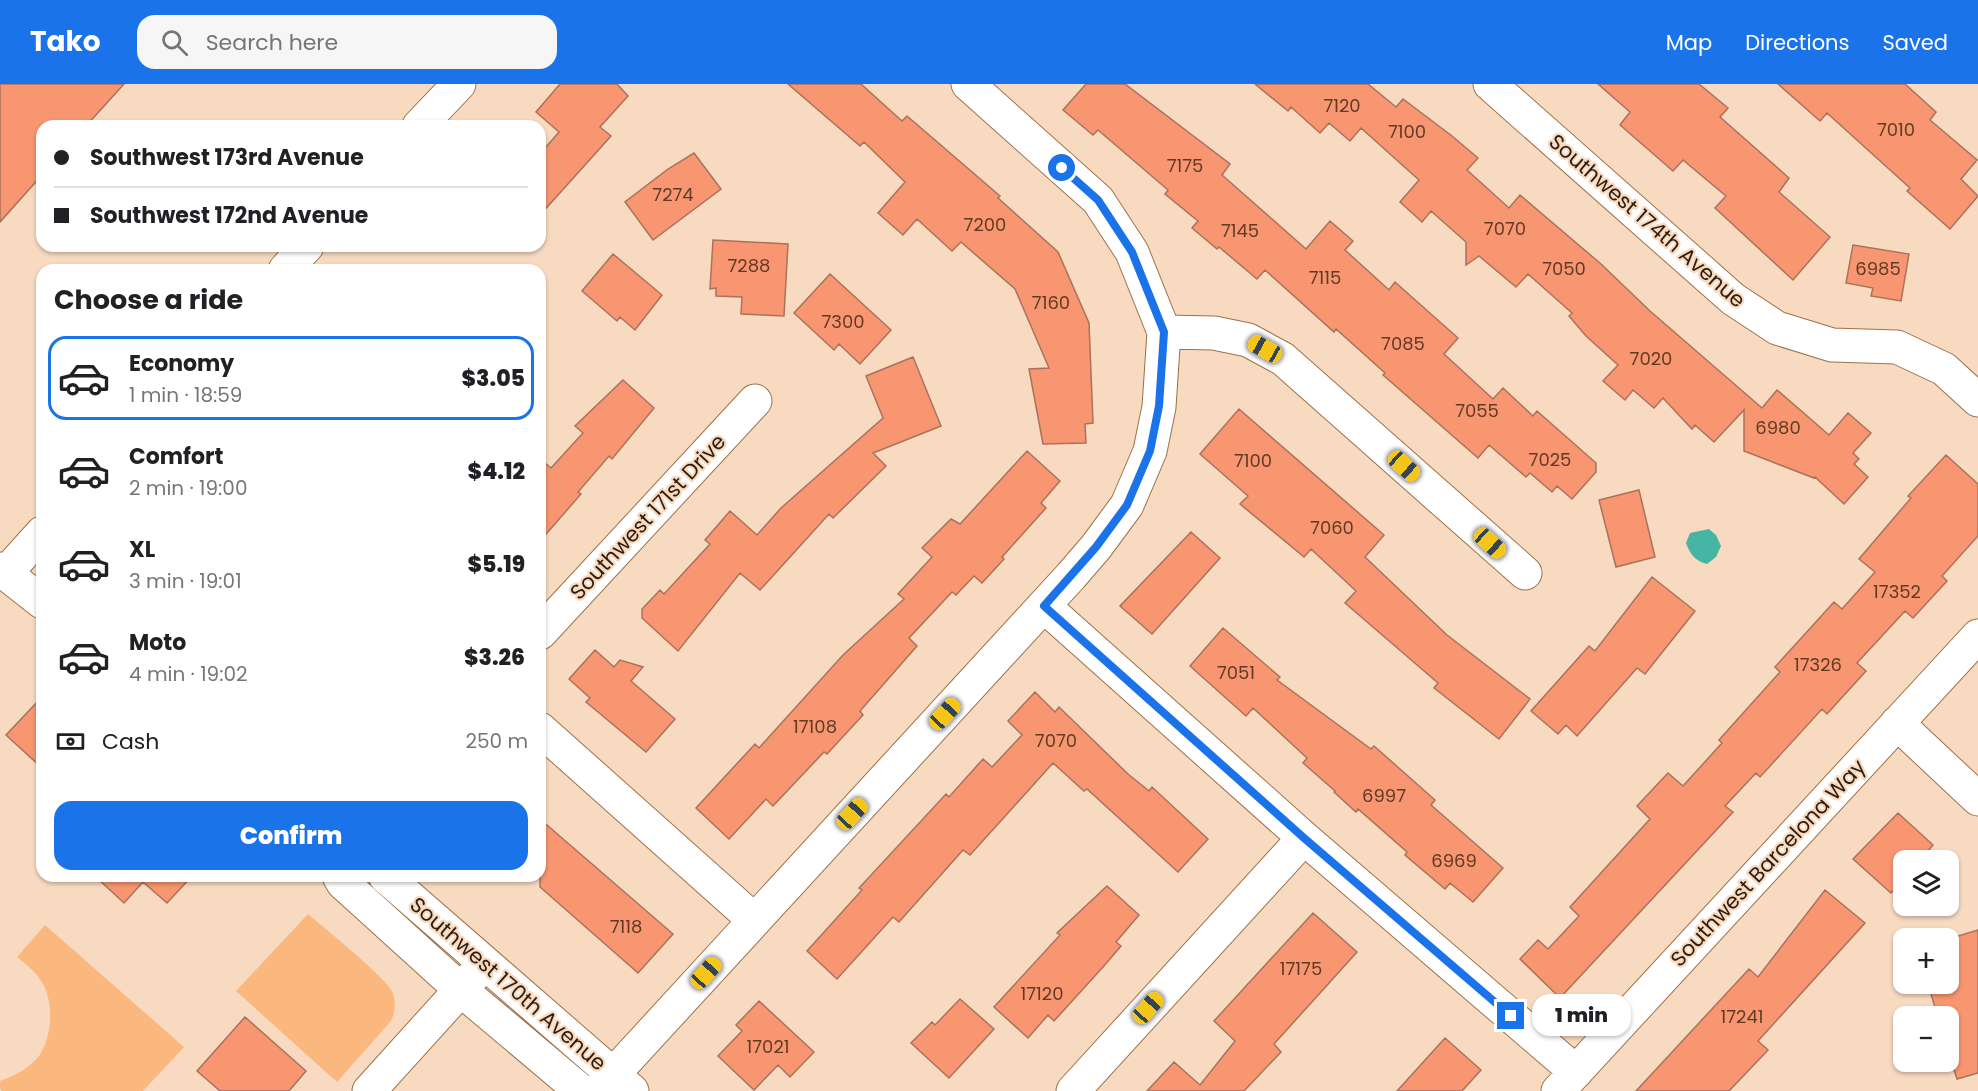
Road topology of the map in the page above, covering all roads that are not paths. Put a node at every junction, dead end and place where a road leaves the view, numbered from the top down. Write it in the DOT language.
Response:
graph roads {
  1 [pos="459,84"];
  2 [pos="1490,84"];
  3 [pos="984,89"];
  4 [pos="426,120"];
  5 [pos="302,252"];
  6 [pos="290,264"];
  7 [pos="1164,332"];
  8 [pos="1978,400"];
  9 [pos="755,401"];
  10 [pos="36,539"];
  11 [pos="1525,573"];
  12 [pos="2,574"];
  13 [pos="36,598"];
  14 [pos="1044,606"];
  15 [pos="546,627"];
  16 [pos="1978,636"];
  17 [pos="1897,723"];
  18 [pos="546,734"];
  19 [pos="1978,799"];
  20 [pos="1304,838"];
  21 [pos="343,882"];
  22 [pos="392,882"];
  23 [pos="754,920"];
  24 [pos="484,964"];
  25 [pos="461,990"];
  26 [pos="1567,1081"];
  27 [pos="614,1086"];
  28 [pos="369,1091"];
  29 [pos="581,1091"];
  30 [pos="1073,1091"];
  1 -- 4 [label="street"];
  2 -- 8 [label="street, Southwest 174th Avenue"];
  3 -- 7 [label="street"];
  5 -- 6 [label="street"];
  7 -- 11 [label="street"];
  7 -- 14 [label="street"];
  9 -- 15 [label="street, Southwest 171st Drive"];
  10 -- 12 [label="street"];
  12 -- 13 [label="street"];
  14 -- 20 [label="street"];
  14 -- 23 [label="street"];
  16 -- 17 [label="street, Southwest Barcelona Way"];
  17 -- 19 [label="street"];
  17 -- 26 [label="street, Southwest Barcelona Way"];
  18 -- 23 [label="street"];
  20 -- 26 [label="street"];
  20 -- 30 [label="street"];
  21 -- 25 [label="street, Southwest 170th Avenue"];
  22 -- 24 [label="street, Southwest 170th Avenue"];
  23 -- 27 [label="street"];
  24 -- 25 [label="street"];
  24 -- 27 [label="street, Southwest 170th Avenue"];
  25 -- 28 [label="street"];
  25 -- 29 [label="street, Southwest 170th Avenue"];
}
